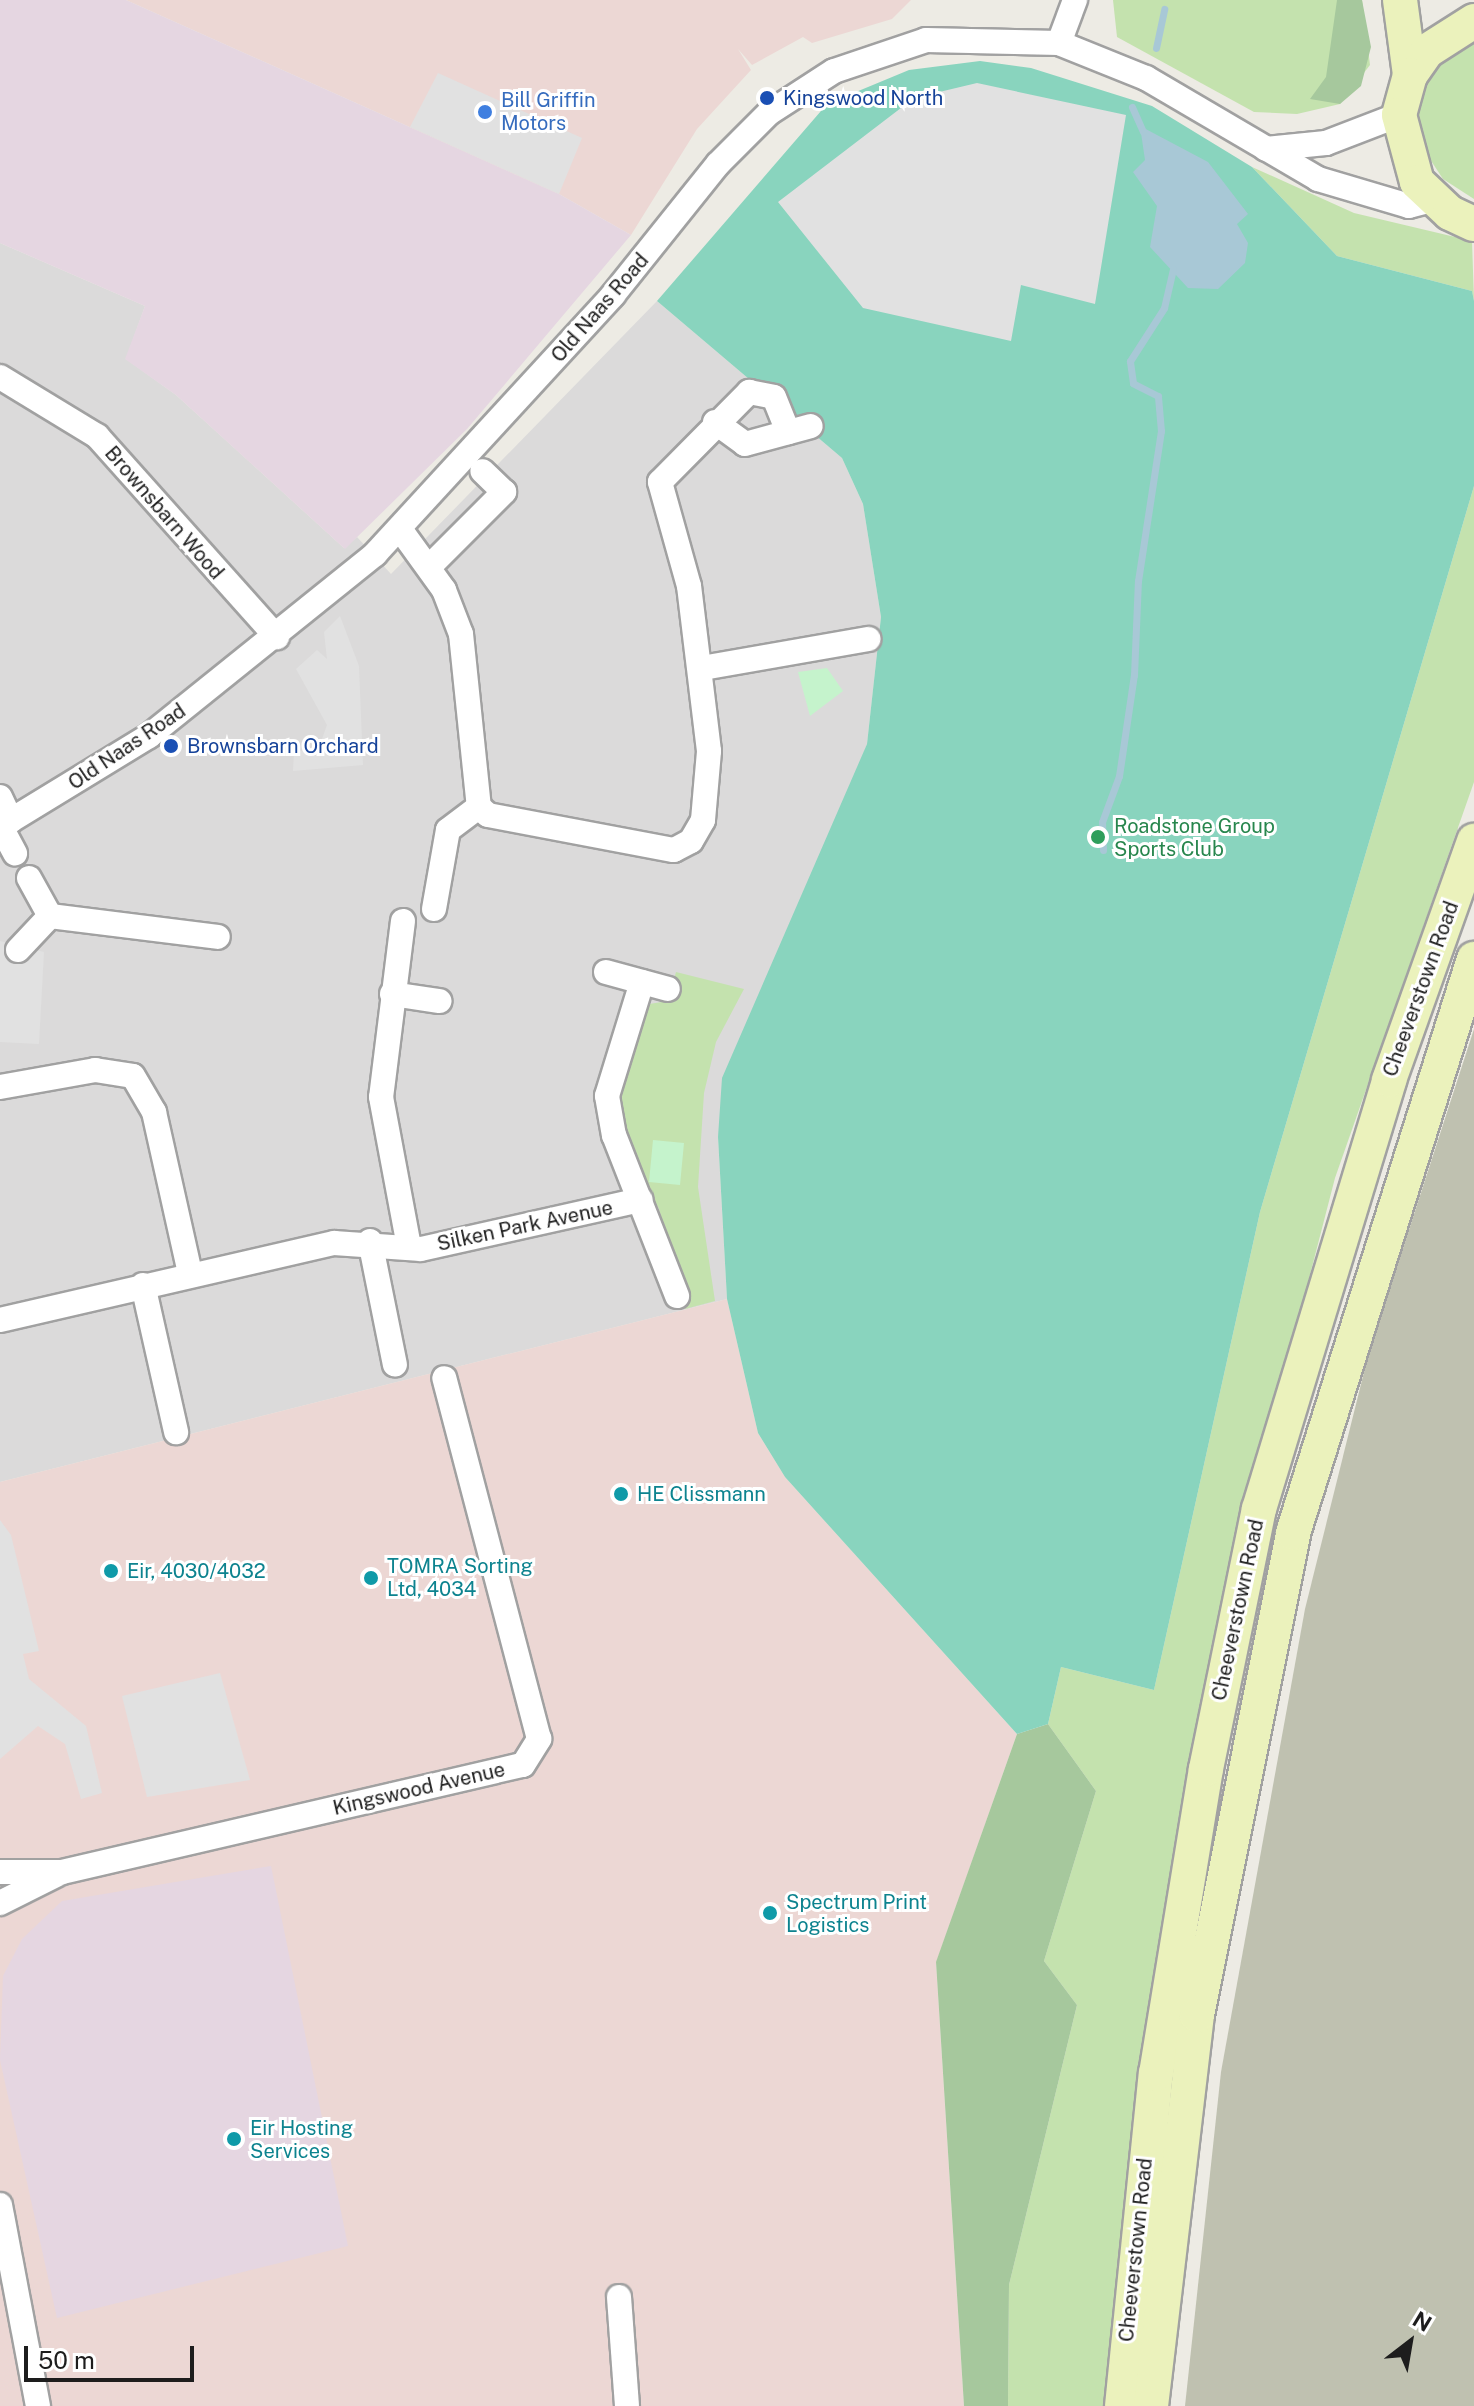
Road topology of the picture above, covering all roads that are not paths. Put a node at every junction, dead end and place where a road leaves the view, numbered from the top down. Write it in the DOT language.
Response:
graph roads {
  1 [pos="1075,0"];
  2 [pos="1400,0"];
  3 [pos="1474,21"];
  4 [pos="1059,43"];
  5 [pos="1410,75"];
  6 [pos="1399,115"];
  7 [pos="1264,149"];
  8 [pos="1432,200"];
  9 [pos="1474,224"];
  10 [pos="0,377"];
  11 [pos="715,422"];
  12 [pos="482,471"];
  13 [pos="400,529"];
  14 [pos="430,566"];
  15 [pos="277,637"];
  16 [pos="868,639"];
  17 [pos="702,668"];
  18 [pos="0,797"];
  19 [pos="479,807"];
  20 [pos="4,825"];
  21 [pos="1474,841"];
  22 [pos="15,853"];
  23 [pos="29,878"];
  24 [pos="434,909"];
  25 [pos="50,916"];
  26 [pos="403,921"];
  27 [pos="218,937"];
  28 [pos="18,950"];
  29 [pos="1474,959"];
  30 [pos="606,972"];
  31 [pos="642,982"];
  32 [pos="668,989"];
  33 [pos="392,994"];
  34 [pos="439,1001"];
  35 [pos="0,1087"];
  36 [pos="641,1200"];
  37 [pos="370,1241"];
  38 [pos="409,1247"];
  39 [pos="190,1273"];
  40 [pos="143,1285"];
  41 [pos="677,1296"];
  42 [pos="0,1320"];
  43 [pos="395,1365"];
  44 [pos="444,1378"];
  45 [pos="176,1432"];
  46 [pos="0,1872"];
  47 [pos="62,1872"];
  48 [pos="0,1903"];
  49 [pos="0,2205"];
  50 [pos="619,2297"];
  51 [pos="38,2406"];
  52 [pos="627,2406"];
  53 [pos="1122,2406"];
  54 [pos="1151,2406"];
  1 -- 4 [label="street"];
  2 -- 5 [label="main road"];
  3 -- 5 [label="main road"];
  4 -- 7 [label="street, Old Naas Road"];
  4 -- 13 [label="street, Old Naas Road"];
  5 -- 6 [label="main road"];
  6 -- 7 [label="street"];
  6 -- 8 [label="main road"];
  7 -- 8 [label="street, Old Naas Road"];
  8 -- 9 [label="main road"];
  10 -- 15 [label="street, Brownsbarn Wood"];
  11 -- 11 [label="street"];
  11 -- 17 [label="street"];
  12 -- 14 [label="street"];
  13 -- 14 [label="street"];
  13 -- 15 [label="street, Old Naas Road"];
  14 -- 19 [label="street"];
  15 -- 20 [label="street, Old Naas Road"];
  16 -- 17 [label="street"];
  17 -- 19 [label="street"];
  18 -- 20 [label="street"];
  19 -- 24 [label="street"];
  20 -- 22 [label="street"];
  21 -- 53 [label="main road, Cheeverstown Road"];
  23 -- 25 [label="street"];
  25 -- 27 [label="street"];
  25 -- 28 [label="street"];
  26 -- 33 [label="street, Silken Park Avenue"];
  29 -- 54 [label="main road, Cheeverstown Road"];
  30 -- 31 [label="street"];
  31 -- 32 [label="street"];
  31 -- 36 [label="street"];
  33 -- 34 [label="street"];
  33 -- 38 [label="street, Silken Park Avenue"];
  35 -- 39 [label="street"];
  36 -- 38 [label="street, Silken Park Avenue"];
  36 -- 41 [label="street"];
  37 -- 38 [label="street, Silken Park Avenue"];
  37 -- 39 [label="street, Silken Park Avenue"];
  37 -- 43 [label="street"];
  39 -- 40 [label="street, Silken Park Avenue"];
  40 -- 42 [label="street, Silken Park Avenue"];
  40 -- 45 [label="street"];
  44 -- 47 [label="street, Kingswood Avenue"];
  46 -- 47 [label="street, Kingswood Avenue"];
  47 -- 48 [label="street, Kingswood Avenue"];
  49 -- 51 [label="street"];
  50 -- 52 [label="street"];
}
